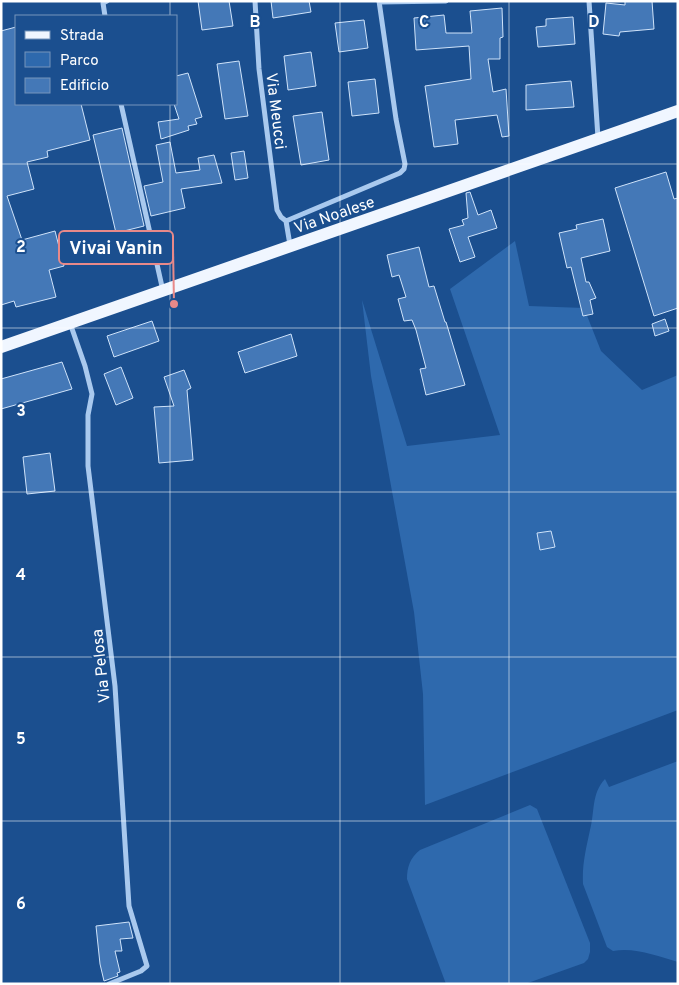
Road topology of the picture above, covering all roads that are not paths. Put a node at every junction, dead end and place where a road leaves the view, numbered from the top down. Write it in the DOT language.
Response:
graph roads {
  1 [pos="107,1"];
  2 [pos="255,1"];
  3 [pos="379,1"];
  4 [pos="446,1"];
  5 [pos="589,1"];
  6 [pos="105,15"];
  7 [pos="121,105"];
  8 [pos="678,111"];
  9 [pos="598,139"];
  10 [pos="286,220"];
  11 [pos="291,247"];
  12 [pos="163,292"];
  13 [pos="70,323"];
  14 [pos="1,347"];
  15 [pos="109,984"];
  1 -- 6 [label="street"];
  2 -- 10 [label="street, Via Meucci"];
  3 -- 4 [label="street"];
  3 -- 10 [label="street"];
  5 -- 9 [label="street"];
  7 -- 12 [label="street"];
  8 -- 9 [label="main road, Via Noalese"];
  9 -- 11 [label="main road, Via Noalese"];
  10 -- 11 [label="street, Via Meucci"];
  11 -- 12 [label="main road, Via Noalese"];
  12 -- 13 [label="main road, Via Noalese"];
  13 -- 14 [label="main road, Via Noalese"];
  13 -- 15 [label="street, Via Pelosa"];
}
